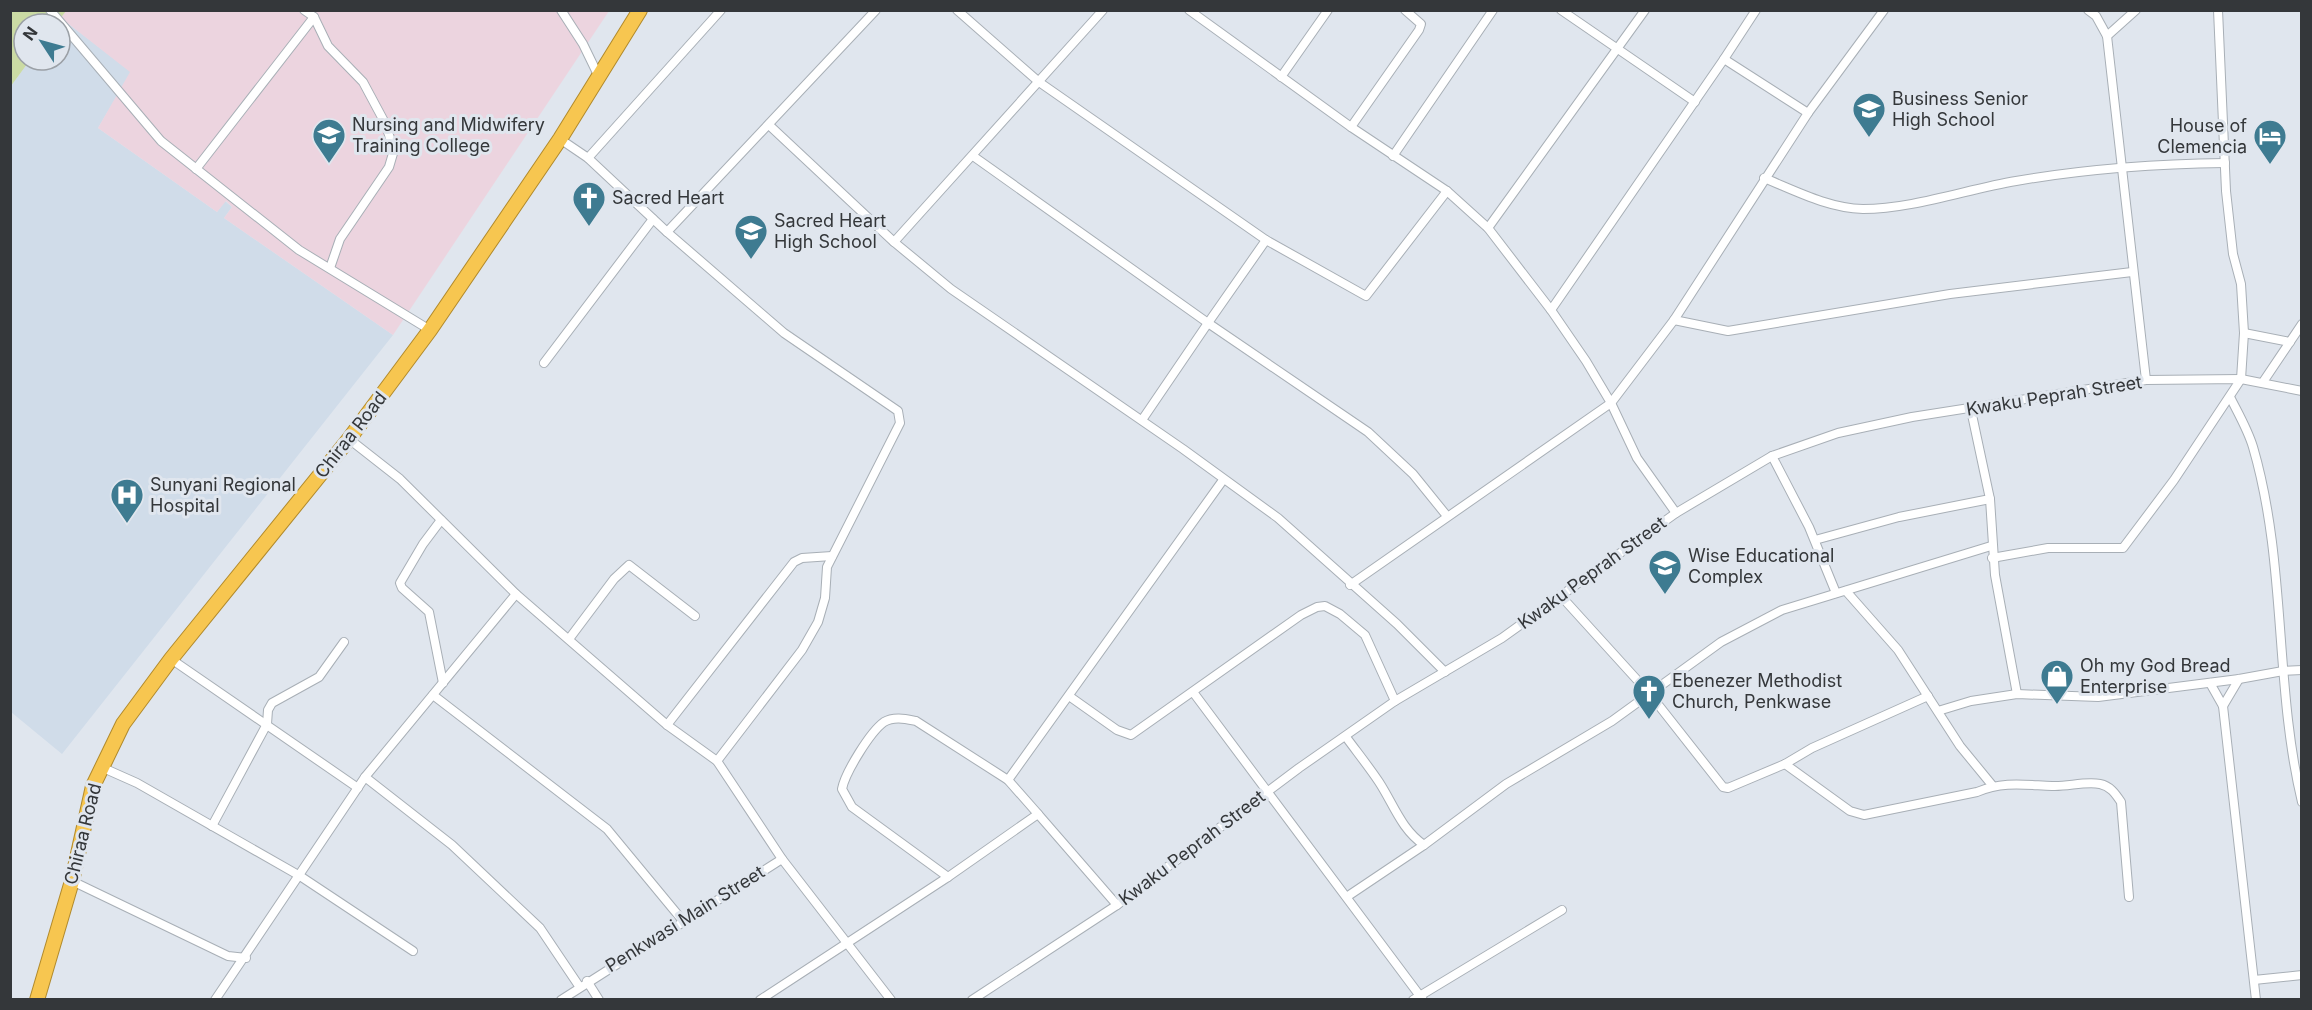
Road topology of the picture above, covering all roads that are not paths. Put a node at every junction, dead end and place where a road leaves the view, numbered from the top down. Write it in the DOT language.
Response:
graph roads {
  1 [pos="50,10"];
  2 [pos="304,10"];
  3 [pos="561,10"];
  4 [pos="640,10"];
  5 [pos="721,10"];
  6 [pos="876,10"];
  7 [pos="957,10"];
  8 [pos="1103,10"];
  9 [pos="1189,10"];
  10 [pos="1328,10"];
  11 [pos="1405,10"];
  12 [pos="1493,10"];
  13 [pos="1645,10"];
  14 [pos="1756,10"];
  15 [pos="1884,10"];
  16 [pos="2088,10"];
  17 [pos="2136,10"];
  18 [pos="2218,10"];
  19 [pos="1566,12"];
  20 [pos="314,17"];
  21 [pos="2107,36"];
  22 [pos="1617,49"];
  23 [pos="1724,59"];
  24 [pos="599,77"];
  25 [pos="1281,77"];
  26 [pos="1039,82"];
  27 [pos="1695,102"];
  28 [pos="1808,113"];
  29 [pos="769,125"];
  30 [pos="1351,127"];
  31 [pos="560,139"];
  32 [pos="973,156"];
  33 [pos="1393,156"];
  34 [pos="588,158"];
  35 [pos="2225,163"];
  36 [pos="2122,167"];
  37 [pos="196,169"];
  38 [pos="1764,178"];
  39 [pos="1447,191"];
  40 [pos="653,219"];
  41 [pos="1488,228"];
  42 [pos="667,232"];
  43 [pos="1266,240"];
  44 [pos="894,242"];
  45 [pos="330,268"];
  46 [pos="2132,272"];
  47 [pos="1551,310"];
  48 [pos="1674,320"];
  49 [pos="1208,323"];
  50 [pos="2301,324"];
  51 [pos="430,330"];
  52 [pos="2244,333"];
  53 [pos="2290,342"];
  54 [pos="544,363"];
  55 [pos="2241,379"];
  56 [pos="2146,380"];
  57 [pos="2263,382"];
  58 [pos="2301,391"];
  59 [pos="2230,397"];
  60 [pos="1611,403"];
  61 [pos="1971,410"];
  62 [pos="1142,420"];
  63 [pos="349,439"];
  64 [pos="1772,456"];
  65 [pos="1224,480"];
  66 [pos="1990,499"];
  67 [pos="1676,513"];
  68 [pos="1447,516"];
  69 [pos="441,520"];
  70 [pos="1815,540"];
  71 [pos="1991,546"];
  72 [pos="832,556"];
  73 [pos="1992,558"];
  74 [pos="1350,585"];
  75 [pos="1846,591"];
  76 [pos="1836,593"];
  77 [pos="516,594"];
  78 [pos="1560,595"];
  79 [pos="695,616"];
  80 [pos="569,639"];
  81 [pos="344,642"];
  82 [pos="171,659"];
  83 [pos="2283,670"];
  84 [pos="2301,670"];
  85 [pos="1445,672"];
  86 [pos="2239,680"];
  87 [pos="443,683"];
  88 [pos="2210,683"];
  89 [pos="1193,692"];
  90 [pos="1649,693"];
  91 [pos="2017,694"];
  92 [pos="433,695"];
  93 [pos="1069,696"];
  94 [pos="1928,696"];
  95 [pos="1395,701"];
  96 [pos="2223,706"];
  97 [pos="1938,711"];
  98 [pos="267,724"];
  99 [pos="667,725"];
  100 [pos="1346,737"];
  101 [pos="717,761"];
  102 [pos="1785,764"];
  103 [pos="101,767"];
  104 [pos="365,777"];
  105 [pos="1008,780"];
  106 [pos="1992,785"];
  107 [pos="358,788"];
  108 [pos="1266,792"];
  109 [pos="2301,802"];
  110 [pos="1038,814"];
  111 [pos="212,826"];
  112 [pos="1424,845"];
  113 [pos="782,859"];
  114 [pos="300,876"];
  115 [pos="948,877"];
  116 [pos="72,881"];
  117 [pos="1348,897"];
  118 [pos="2129,897"];
  119 [pos="1117,906"];
  120 [pos="1562,910"];
  121 [pos="683,921"];
  122 [pos="846,942"];
  123 [pos="413,951"];
  124 [pos="246,958"];
  125 [pos="2301,975"];
  126 [pos="2254,980"];
  127 [pos="587,981"];
  128 [pos="579,986"];
  129 [pos="1419,998"];
  130 [pos="37,999"];
  131 [pos="215,999"];
  132 [pos="561,999"];
  133 [pos="599,999"];
  134 [pos="760,999"];
  135 [pos="891,999"];
  136 [pos="972,999"];
  137 [pos="2256,999"];
  1 -- 37 [label="street"];
  2 -- 20 [label="street"];
  3 -- 24 [label="street"];
  4 -- 24 [label="highway, Chiraa Road"];
  5 -- 34 [label="street"];
  6 -- 29 [label="street"];
  7 -- 26 [label="street"];
  8 -- 26 [label="street"];
  9 -- 25 [label="street"];
  10 -- 25 [label="street"];
  11 -- 30 [label="street"];
  12 -- 33 [label="street"];
  13 -- 22 [label="street"];
  14 -- 23 [label="street"];
  15 -- 28 [label="street"];
  16 -- 21 [label="street"];
  17 -- 21 [label="street"];
  18 -- 35 [label="street"];
  19 -- 22 [label="street"];
  20 -- 37 [label="street"];
  20 -- 45 [label="street"];
  21 -- 36 [label="street"];
  22 -- 27 [label="street"];
  22 -- 41 [label="street"];
  23 -- 27 [label="street"];
  23 -- 28 [label="street"];
  24 -- 31 [label="highway, Chiraa Road"];
  25 -- 30 [label="street"];
  26 -- 32 [label="street"];
  26 -- 43 [label="street"];
  27 -- 47 [label="street"];
  28 -- 38 [label="street"];
  29 -- 42 [label="street"];
  29 -- 44 [label="street"];
  30 -- 33 [label="street"];
  31 -- 34 [label="street"];
  31 -- 51 [label="highway, Chiraa Road"];
  32 -- 44 [label="street"];
  32 -- 49 [label="street"];
  33 -- 39 [label="street"];
  34 -- 40 [label="street"];
  35 -- 36 [label="street"];
  35 -- 52 [label="street"];
  36 -- 38 [label="street"];
  36 -- 46 [label="street"];
  37 -- 45 [label="street"];
  38 -- 48 [label="street"];
  39 -- 41 [label="street"];
  39 -- 43 [label="street"];
  40 -- 42 [label="street"];
  40 -- 54 [label="street"];
  41 -- 47 [label="street"];
  42 -- 72 [label="street"];
  43 -- 49 [label="street"];
  44 -- 62 [label="street"];
  45 -- 51 [label="street"];
  46 -- 48 [label="street"];
  46 -- 56 [label="street"];
  47 -- 60 [label="street"];
  48 -- 60 [label="street"];
  49 -- 62 [label="street"];
  49 -- 68 [label="street"];
  50 -- 53 [label="street"];
  51 -- 63 [label="highway, Chiraa Road"];
  52 -- 53 [label="street"];
  52 -- 55 [label="street"];
  53 -- 57 [label="street"];
  55 -- 56 [label="street, Kwaku Peprah Street"];
  55 -- 57 [label="street, Kwaku Peprah Street"];
  55 -- 59 [label="street"];
  56 -- 61 [label="street, Kwaku Peprah Street"];
  57 -- 58 [label="street, Kwaku Peprah Street"];
  59 -- 73 [label="street"];
  59 -- 83 [label="street"];
  60 -- 67 [label="street"];
  60 -- 68 [label="street"];
  61 -- 64 [label="street, Kwaku Peprah Street"];
  61 -- 66 [label="street"];
  62 -- 65 [label="street"];
  63 -- 69 [label="street"];
  63 -- 82 [label="highway, Chiraa Road"];
  64 -- 67 [label="street, Kwaku Peprah Street"];
  64 -- 70 [label="street"];
  65 -- 74 [label="street"];
  65 -- 93 [label="street"];
  66 -- 70 [label="street"];
  66 -- 71 [label="street"];
  67 -- 78 [label="street, Kwaku Peprah Street"];
  68 -- 74 [label="street"];
  69 -- 77 [label="street"];
  69 -- 87 [label="street"];
  70 -- 76 [label="street"];
  71 -- 73 [label="street"];
  71 -- 75 [label="street"];
  72 -- 99 [label="street"];
  72 -- 101 [label="street"];
  73 -- 91 [label="street"];
  74 -- 85 [label="street"];
  75 -- 76 [label="street"];
  75 -- 94 [label="street"];
  76 -- 90 [label="street"];
  77 -- 80 [label="street"];
  77 -- 87 [label="street"];
  78 -- 85 [label="street, Kwaku Peprah Street"];
  78 -- 90 [label="street"];
  79 -- 80 [label="street"];
  80 -- 99 [label="street"];
  81 -- 98 [label="street"];
  82 -- 98 [label="street"];
  82 -- 103 [label="highway, Chiraa Road"];
  83 -- 84 [label="street"];
  83 -- 86 [label="street"];
  83 -- 109 [label="street"];
  85 -- 95 [label="street, Kwaku Peprah Street"];
  86 -- 88 [label="street"];
  86 -- 96 [label="street"];
  87 -- 92 [label="street"];
  88 -- 91 [label="street"];
  88 -- 96 [label="street"];
  89 -- 93 [label="street"];
  89 -- 95 [label="street"];
  89 -- 108 [label="street"];
  90 -- 102 [label="street"];
  90 -- 112 [label="street"];
  91 -- 97 [label="street"];
  92 -- 104 [label="street"];
  92 -- 121 [label="street"];
  93 -- 105 [label="street"];
  94 -- 97 [label="street"];
  94 -- 102 [label="street"];
  95 -- 100 [label="street, Kwaku Peprah Street"];
  96 -- 126 [label="street"];
  97 -- 106 [label="street"];
  98 -- 107 [label="street"];
  98 -- 111 [label="street"];
  99 -- 101 [label="street"];
  100 -- 108 [label="street, Kwaku Peprah Street"];
  100 -- 112 [label="street"];
  101 -- 113 [label="street"];
  102 -- 106 [label="street"];
  103 -- 111 [label="street"];
  103 -- 116 [label="highway, Chiraa Road"];
  104 -- 107 [label="street"];
  104 -- 128 [label="street"];
  105 -- 110 [label="street"];
  105 -- 115 [label="street"];
  106 -- 118 [label="street"];
  107 -- 114 [label="street"];
  108 -- 117 [label="street"];
  108 -- 119 [label="street, Kwaku Peprah Street"];
  110 -- 115 [label="street"];
  110 -- 119 [label="street"];
  111 -- 114 [label="street"];
  112 -- 117 [label="street"];
  113 -- 121 [label="street, Penkwasi Main Street"];
  113 -- 122 [label="street, Penkwasi Main Street"];
  114 -- 123 [label="street"];
  114 -- 124 [label="street"];
  115 -- 122 [label="street"];
  116 -- 124 [label="street"];
  116 -- 130 [label="highway, Chiraa Road"];
  117 -- 129 [label="street"];
  119 -- 136 [label="street, Kwaku Peprah Street"];
  120 -- 129 [label="street"];
  121 -- 127 [label="street, Penkwasi Main Street"];
  122 -- 134 [label="street"];
  122 -- 135 [label="street, Penkwasi Main Street"];
  124 -- 131 [label="street"];
  125 -- 126 [label="street"];
  126 -- 137 [label="street"];
  127 -- 128 [label="street, Penkwasi Main Street"];
  127 -- 133 [label="street"];
  128 -- 132 [label="street, Penkwasi Main Street"];
}
